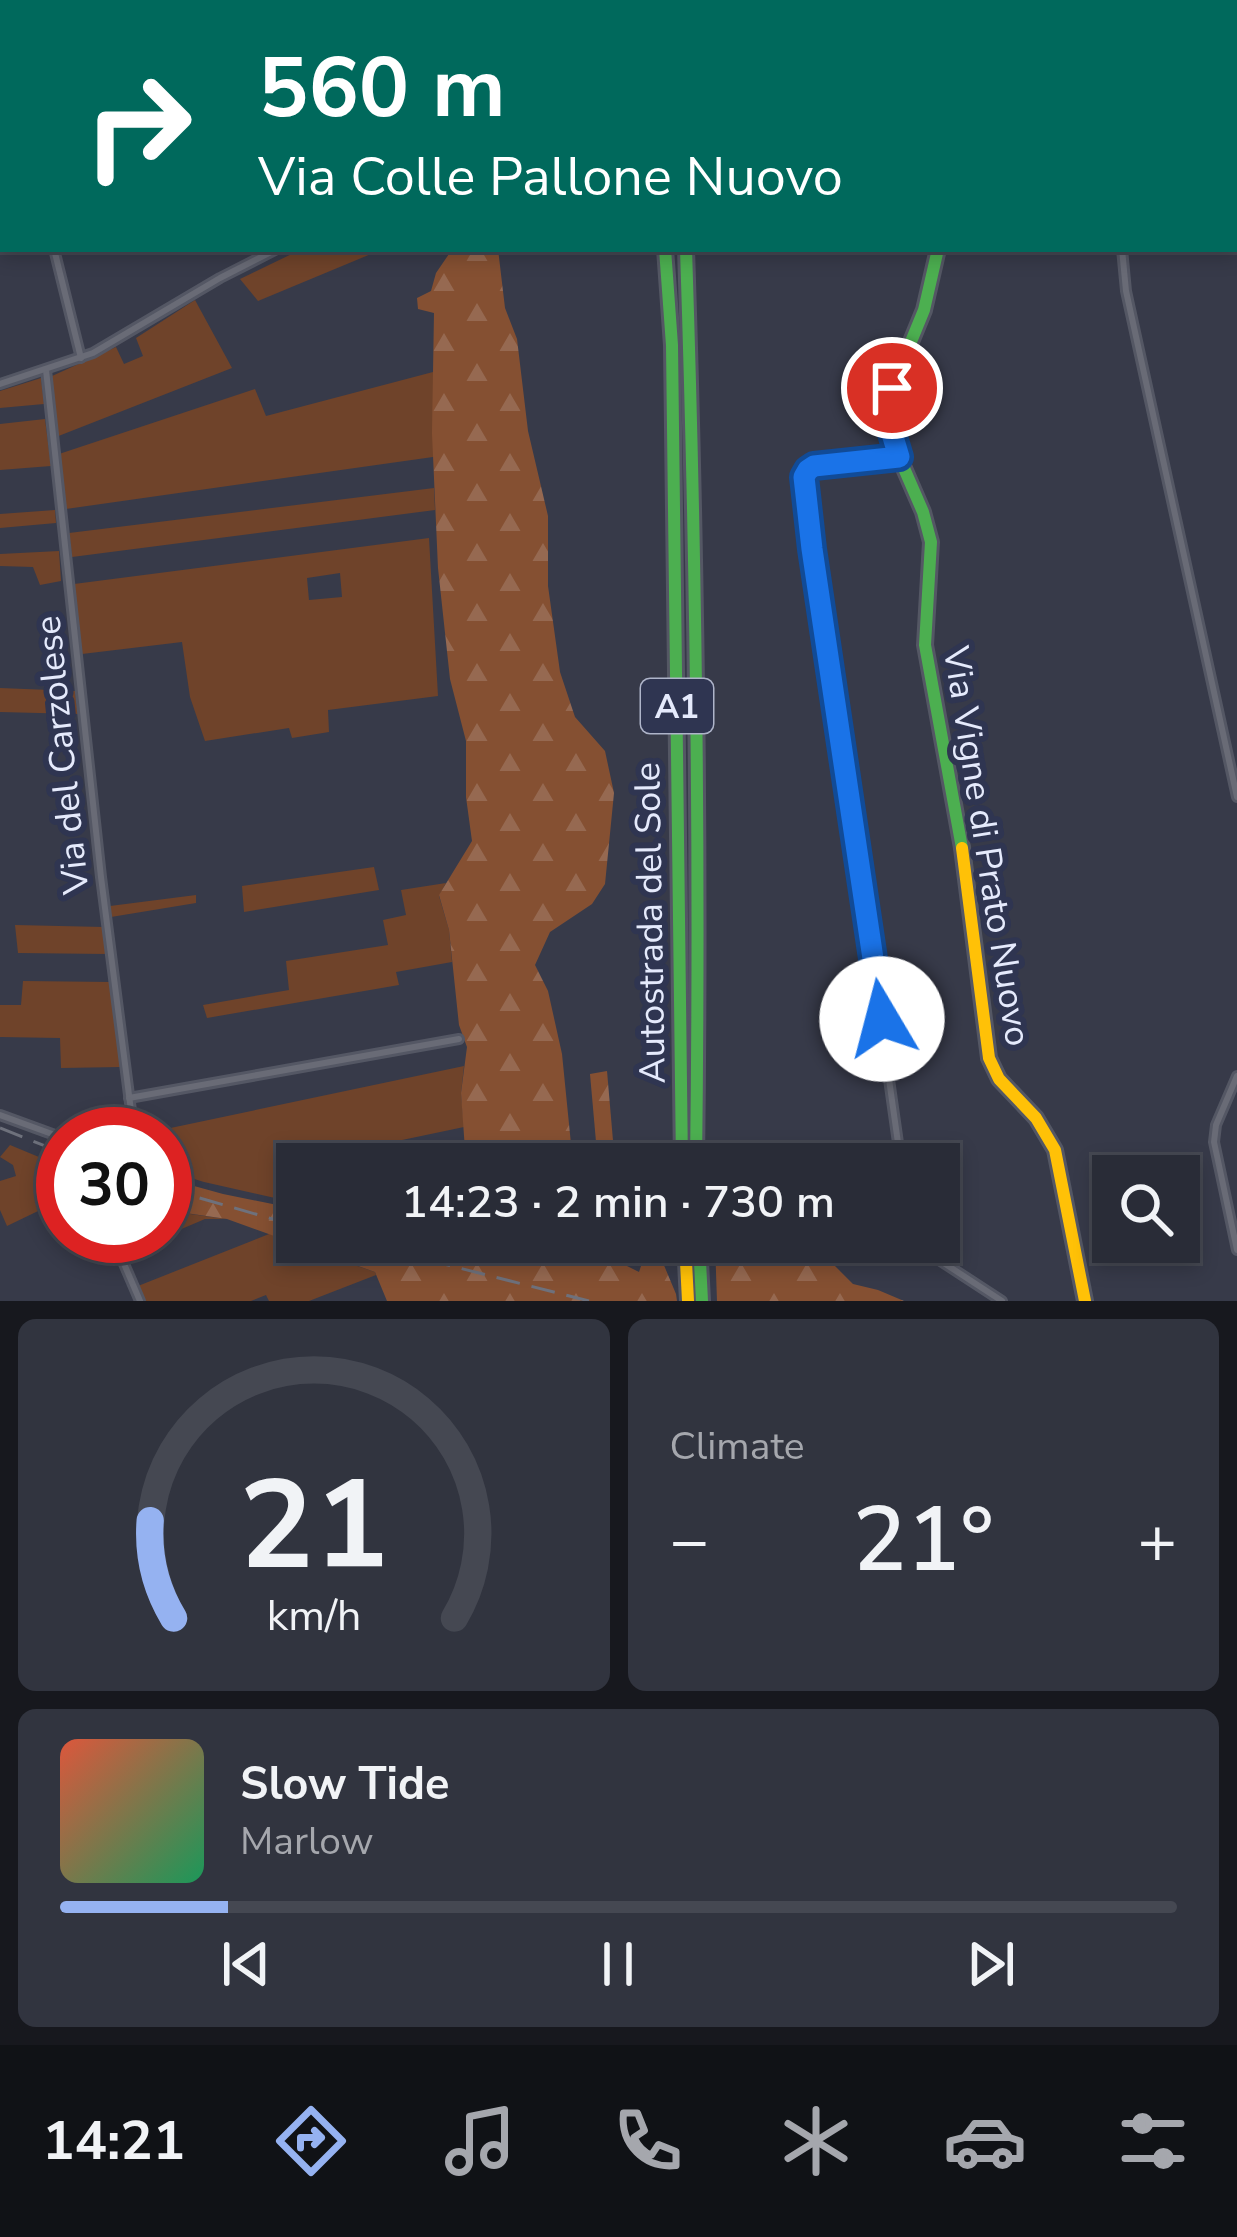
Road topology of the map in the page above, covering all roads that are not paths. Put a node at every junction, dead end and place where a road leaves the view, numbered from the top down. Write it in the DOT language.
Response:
graph roads {
  1 [pos="55,252"];
  2 [pos="271,252"];
  3 [pos="665,252"];
  4 [pos="686,252"];
  5 [pos="937,252"];
  6 [pos="1122,252"];
  7 [pos="81,358"];
  8 [pos="46,370"];
  9 [pos="0,384"];
  10 [pos="899,457"];
  11 [pos="1237,797"];
  12 [pos="459,1039"];
  13 [pos="1237,1076"];
  14 [pos="129,1099"];
  15 [pos="130,1107"];
  16 [pos="0,1114"];
  17 [pos="36,1128"];
  18 [pos="682,1143"];
  19 [pos="696,1143"];
  20 [pos="899,1143"];
  21 [pos="1237,1250"];
  22 [pos="124,1263"];
  23 [pos="686,1263"];
  24 [pos="700,1263"];
  25 [pos="943,1263"];
  26 [pos="140,1301"];
  27 [pos="688,1301"];
  28 [pos="702,1301"];
  29 [pos="1002,1301"];
  30 [pos="1084,1301"];
  1 -- 7 [label="street"];
  2 -- 7 [label="street"];
  3 -- 18 [label="main road, Autostrada del Sole / A1"];
  4 -- 19 [label="main road, Autostrada del Sole / A1"];
  5 -- 10 [label="main road, Via Vigne di Prato Nuovo"];
  6 -- 11 [label="street"];
  7 -- 8 [label="street"];
  8 -- 9 [label="street"];
  8 -- 14 [label="street, Via del Carzolese"];
  10 -- 20 [label="street"];
  10 -- 30 [label="main road, Via Vigne di Prato Nuovo"];
  12 -- 14 [label="street"];
  13 -- 21 [label="street"];
  14 -- 15 [label="street, Via del Carzolese"];
  16 -- 17 [label="street"];
  22 -- 26 [label="street"];
  23 -- 27 [label="main road"];
  24 -- 28 [label="main road"];
  25 -- 29 [label="street"];
}
